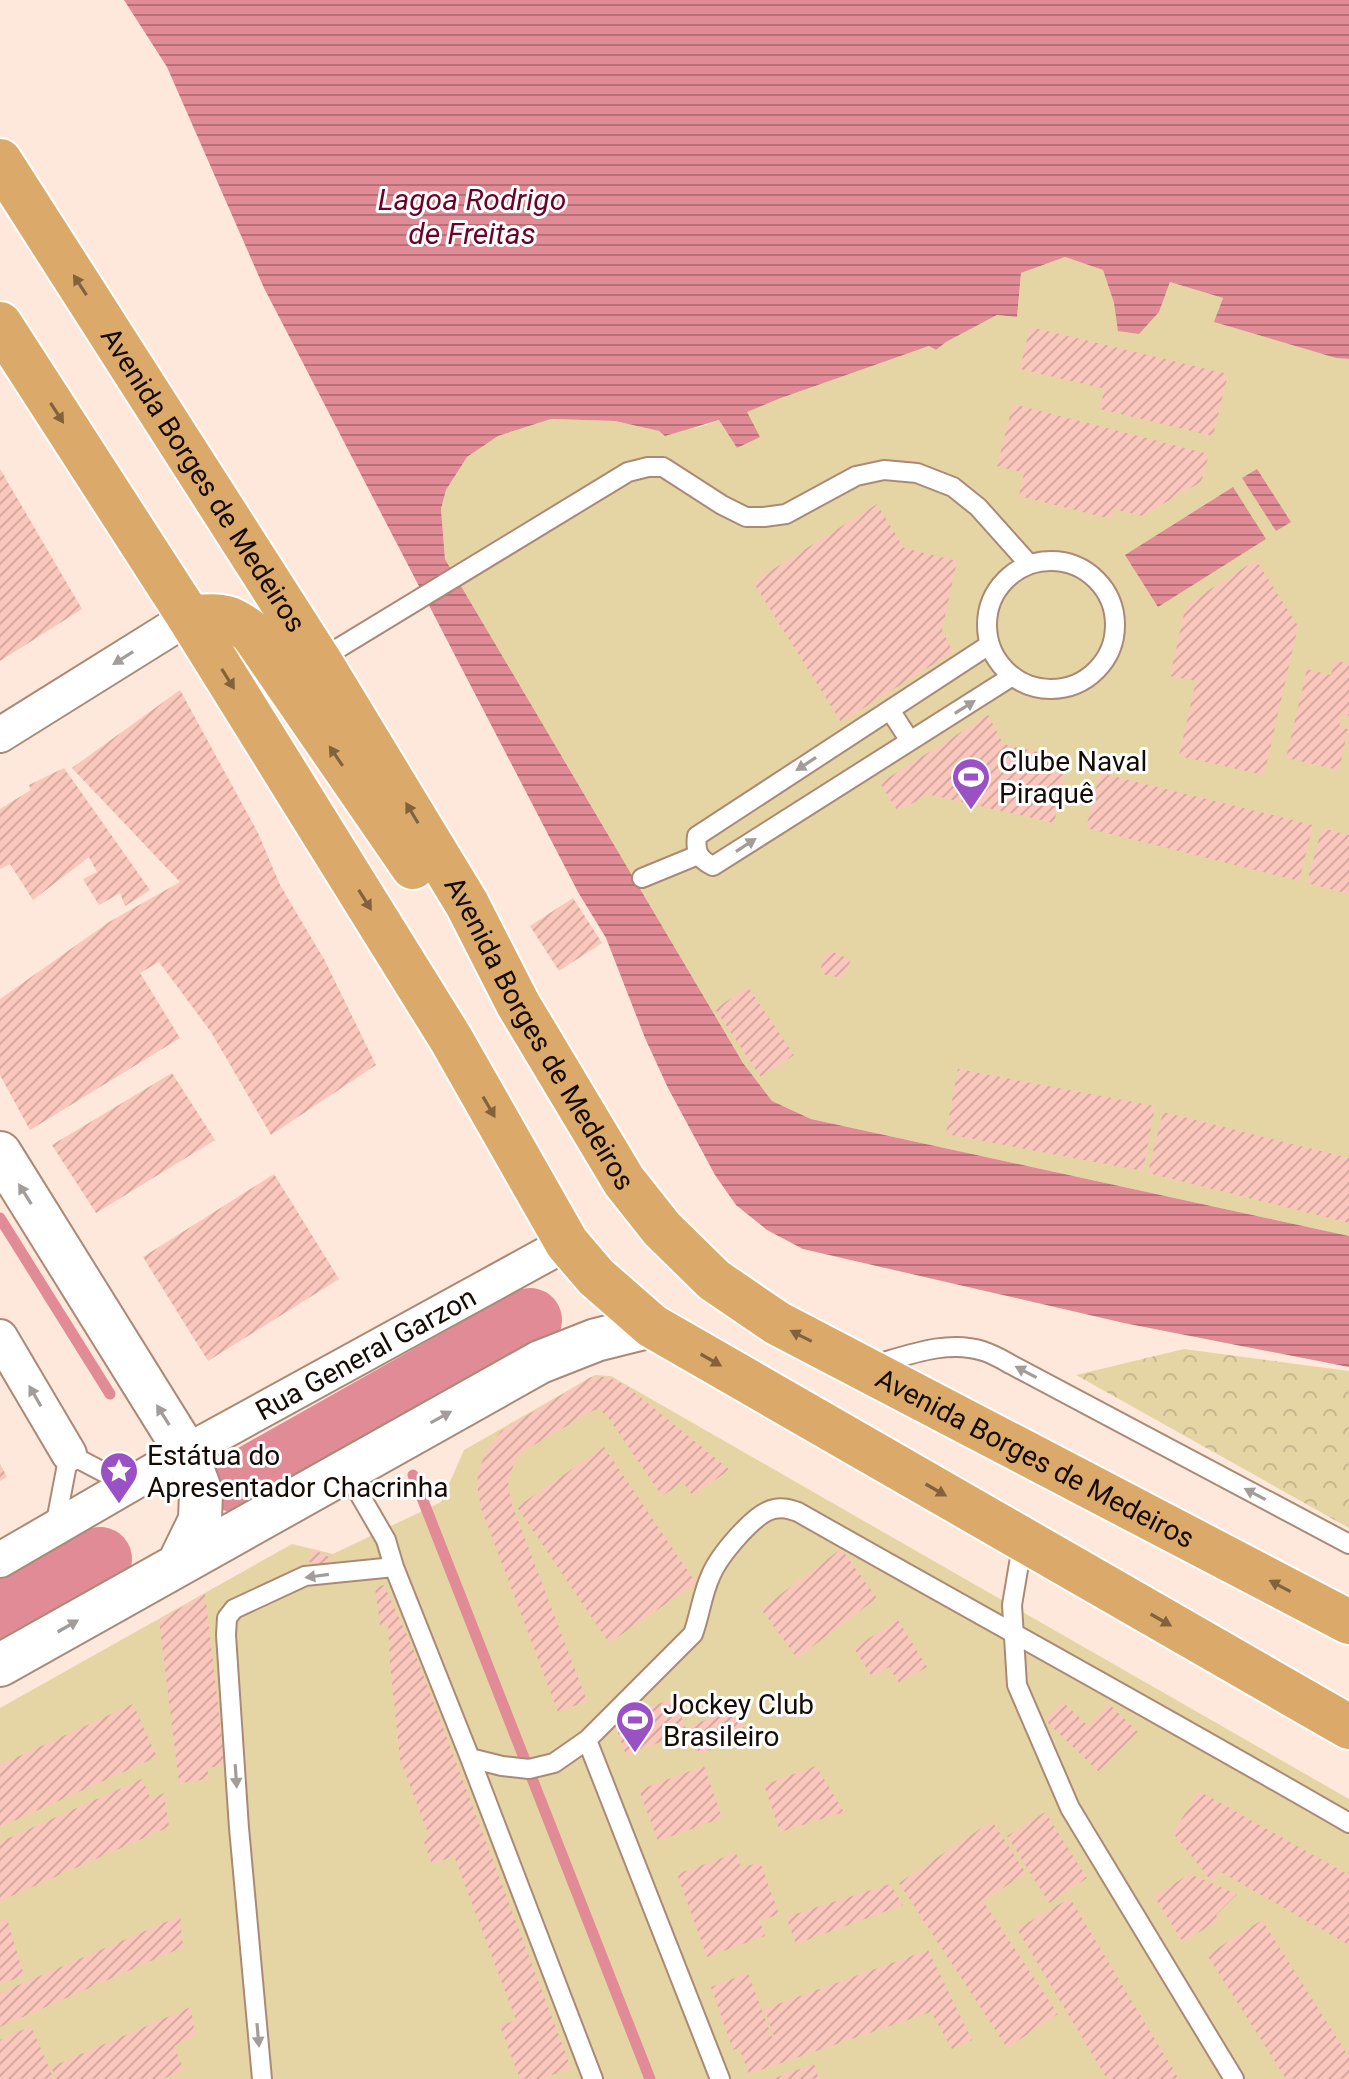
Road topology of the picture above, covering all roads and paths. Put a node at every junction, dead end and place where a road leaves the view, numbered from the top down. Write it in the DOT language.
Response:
graph roads {
  1 [pos="0,161"];
  2 [pos="8,352"];
  3 [pos="1029,564"];
  4 [pos="189,617"];
  5 [pos="989,645"];
  6 [pos="335,650"];
  7 [pos="1011,677"];
  8 [pos="890,710"];
  9 [pos="0,735"];
  10 [pos="910,741"];
  11 [pos="840,764"];
  12 [pos="771,787"];
  13 [pos="787,819"];
  14 [pos="698,855"];
  15 [pos="642,878"];
  16 [pos="489,948"];
  17 [pos="0,1153"];
  18 [pos="567,1243"];
  19 [pos="652,1326"];
  20 [pos="0,1337"];
  21 [pos="863,1368"];
  22 [pos="186,1452"];
  23 [pos="69,1454"];
  24 [pos="346,1471"];
  25 [pos="130,1486"];
  26 [pos="55,1530"];
  27 [pos="1023,1540"];
  28 [pos="1349,1544"];
  29 [pos="0,1560"];
  30 [pos="179,1563"];
  31 [pos="394,1567"];
  32 [pos="1349,1622"];
  33 [pos="1013,1634"];
  34 [pos="0,1665"];
  35 [pos="1349,1727"];
  36 [pos="587,1740"];
  37 [pos="470,1758"];
  38 [pos="1349,1823"];
  39 [pos="262,2079"];
  40 [pos="593,2079"];
  41 [pos="720,2079"];
  42 [pos="1234,2079"];
  6 -- 1 [label="highway, Avenida Borges de Medeiros, one-way"];
  2 -- 4 [label="highway, one-way"];
  3 -- 5 [label="lane"];
  3 -- 6 [label="lane"];
  3 -- 7 [label="lane"];
  4 -- 9 [label="street, one-way"];
  16 -- 4 [label="highway, one-way"];
  4 -- 18 [label="highway, one-way"];
  5 -- 7 [label="lane"];
  5 -- 8 [label="lane"];
  16 -- 6 [label="highway, Avenida Borges de Medeiros, one-way"];
  10 -- 7 [label="lane, one-way"];
  8 -- 10 [label="lane"];
  8 -- 11 [label="lane"];
  10 -- 11 [label="lane"];
  11 -- 12 [label="lane, one-way"];
  11 -- 13 [label="lane"];
  12 -- 13 [label="lane"];
  12 -- 14 [label="lane"];
  14 -- 13 [label="lane, one-way"];
  14 -- 15 [label="lane"];
  21 -- 16 [label="highway, Avenida Borges de Medeiros, one-way"];
  22 -- 17 [label="street, one-way"];
  18 -- 19 [label="highway"];
  18 -- 22 [label="street, Rua General Garzon"];
  24 -- 19 [label="street, one-way"];
  19 -- 27 [label="highway, one-way"];
  23 -- 20 [label="street, one-way"];
  28 -- 21 [label="lane, one-way"];
  32 -- 21 [label="highway, Avenida Borges de Medeiros, one-way"];
  22 -- 25 [label="street, Rua General Garzon"];
  22 -- 30 [label="street"];
  23 -- 25 [label="lane"];
  23 -- 26 [label="lane"];
  24 -- 30 [label="street"];
  24 -- 31 [label="lane"];
  25 -- 26 [label="street, Rua General Garzon"];
  26 -- 29 [label="street, Rua General Garzon"];
  27 -- 33 [label="lane"];
  27 -- 35 [label="highway, one-way"];
  34 -- 30 [label="street, one-way"];
  31 -- 37 [label="lane"];
  31 -- 39 [label="lane, one-way"];
  33 -- 36 [label="lane"];
  33 -- 38 [label="lane"];
  33 -- 42 [label="lane"];
  36 -- 37 [label="lane"];
  36 -- 41 [label="lane"];
  37 -- 40 [label="lane"];
}
